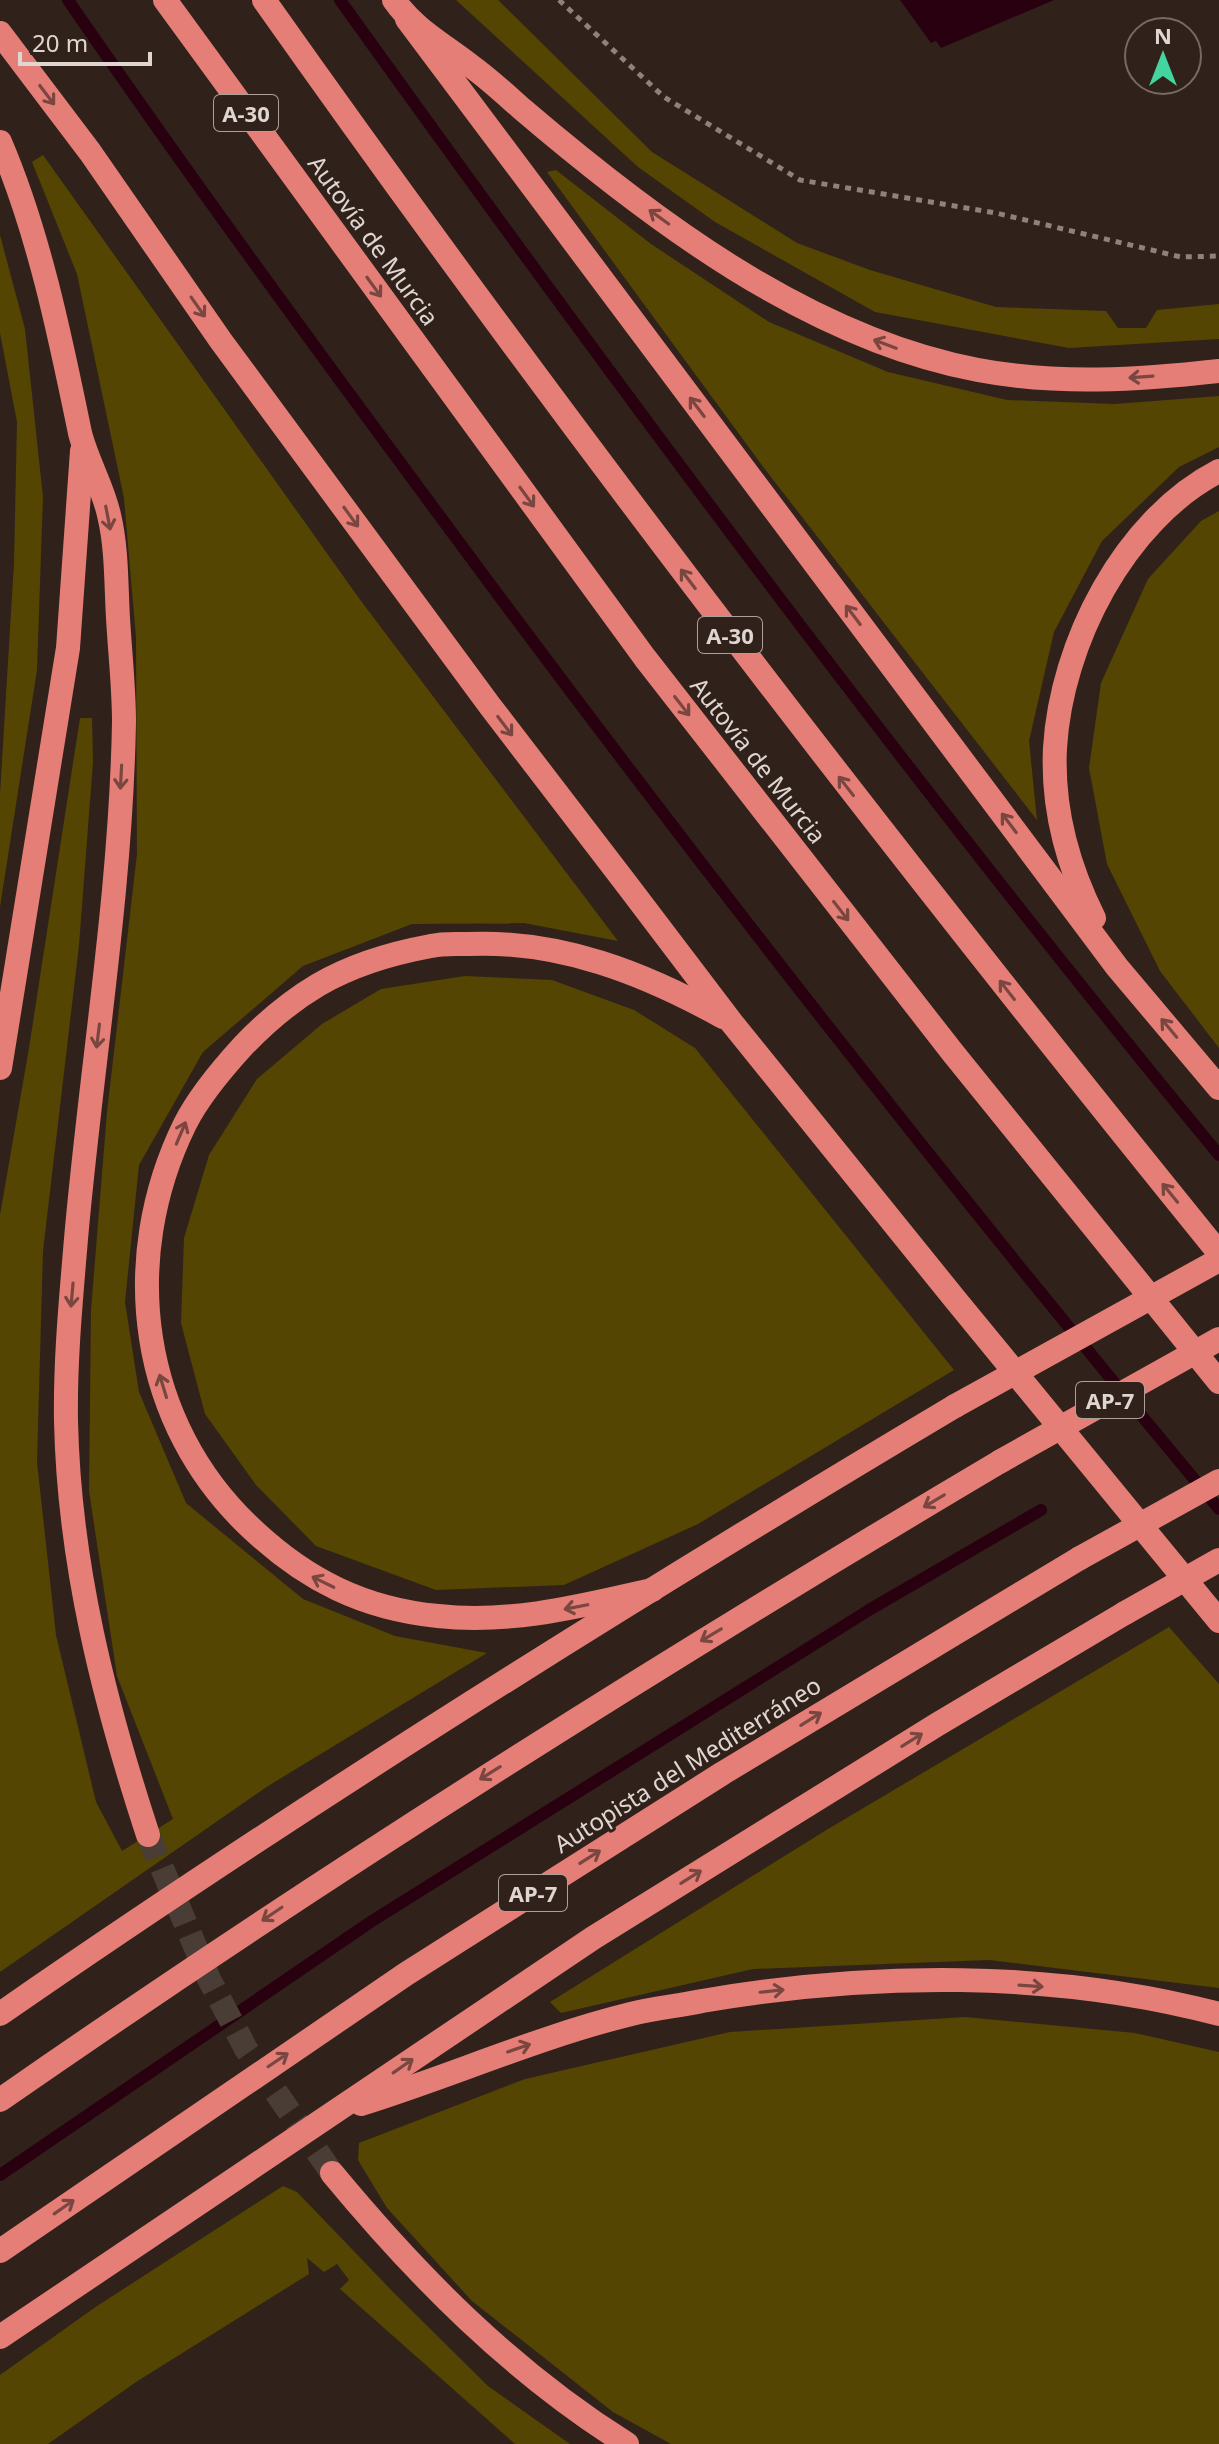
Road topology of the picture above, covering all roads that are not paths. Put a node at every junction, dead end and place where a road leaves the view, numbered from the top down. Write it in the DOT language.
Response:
graph roads {
  1 [pos="165,0"];
  2 [pos="264,0"];
  3 [pos="400,10"];
  4 [pos="0,33"];
  5 [pos="0,142"];
  6 [pos="1219,371"];
  7 [pos="83,445"];
  8 [pos="1219,471"];
  9 [pos="1117,967"];
  10 [pos="732,1023"];
  11 [pos="0,1068"];
  12 [pos="1219,1088"];
  13 [pos="1219,1253"];
  14 [pos="1219,1260"];
  15 [pos="1219,1339"];
  16 [pos="1219,1382"];
  17 [pos="1219,1481"];
  18 [pos="1219,1560"];
  19 [pos="652,1590"];
  20 [pos="1219,1621"];
  21 [pos="148,1835"];
  22 [pos="0,2014"];
  23 [pos="1219,2014"];
  24 [pos="0,2100"];
  25 [pos="339,2110"];
  26 [pos="332,2173"];
  27 [pos="0,2251"];
  28 [pos="0,2337"];
  29 [pos="627,2444"];
  1 -- 16 [label="highway, Autovía de Murcia / A-30, one-way"];
  13 -- 2 [label="highway, Autovía de Murcia / A-30, one-way"];
  6 -- 3 [label="highway, one-way"];
  9 -- 3 [label="highway, one-way"];
  4 -- 10 [label="highway, one-way"];
  5 -- 7 [label="highway"];
  7 -- 11 [label="highway"];
  7 -- 21 [label="highway, one-way"];
  8 -- 9 [label="highway"];
  12 -- 9 [label="highway, one-way"];
  19 -- 10 [label="highway, one-way"];
  10 -- 20 [label="highway"];
  14 -- 19 [label="highway, bridge"];
  15 -- 24 [label="highway, AP-7, one-way, bridge"];
  27 -- 17 [label="highway, Autopista del Mediterráneo / AP-7, one-way, bridge"];
  25 -- 18 [label="highway, one-way, bridge"];
  19 -- 22 [label="highway"];
  25 -- 23 [label="highway, one-way"];
  25 -- 28 [label="highway"];
  26 -- 29 [label="highway"];
}
